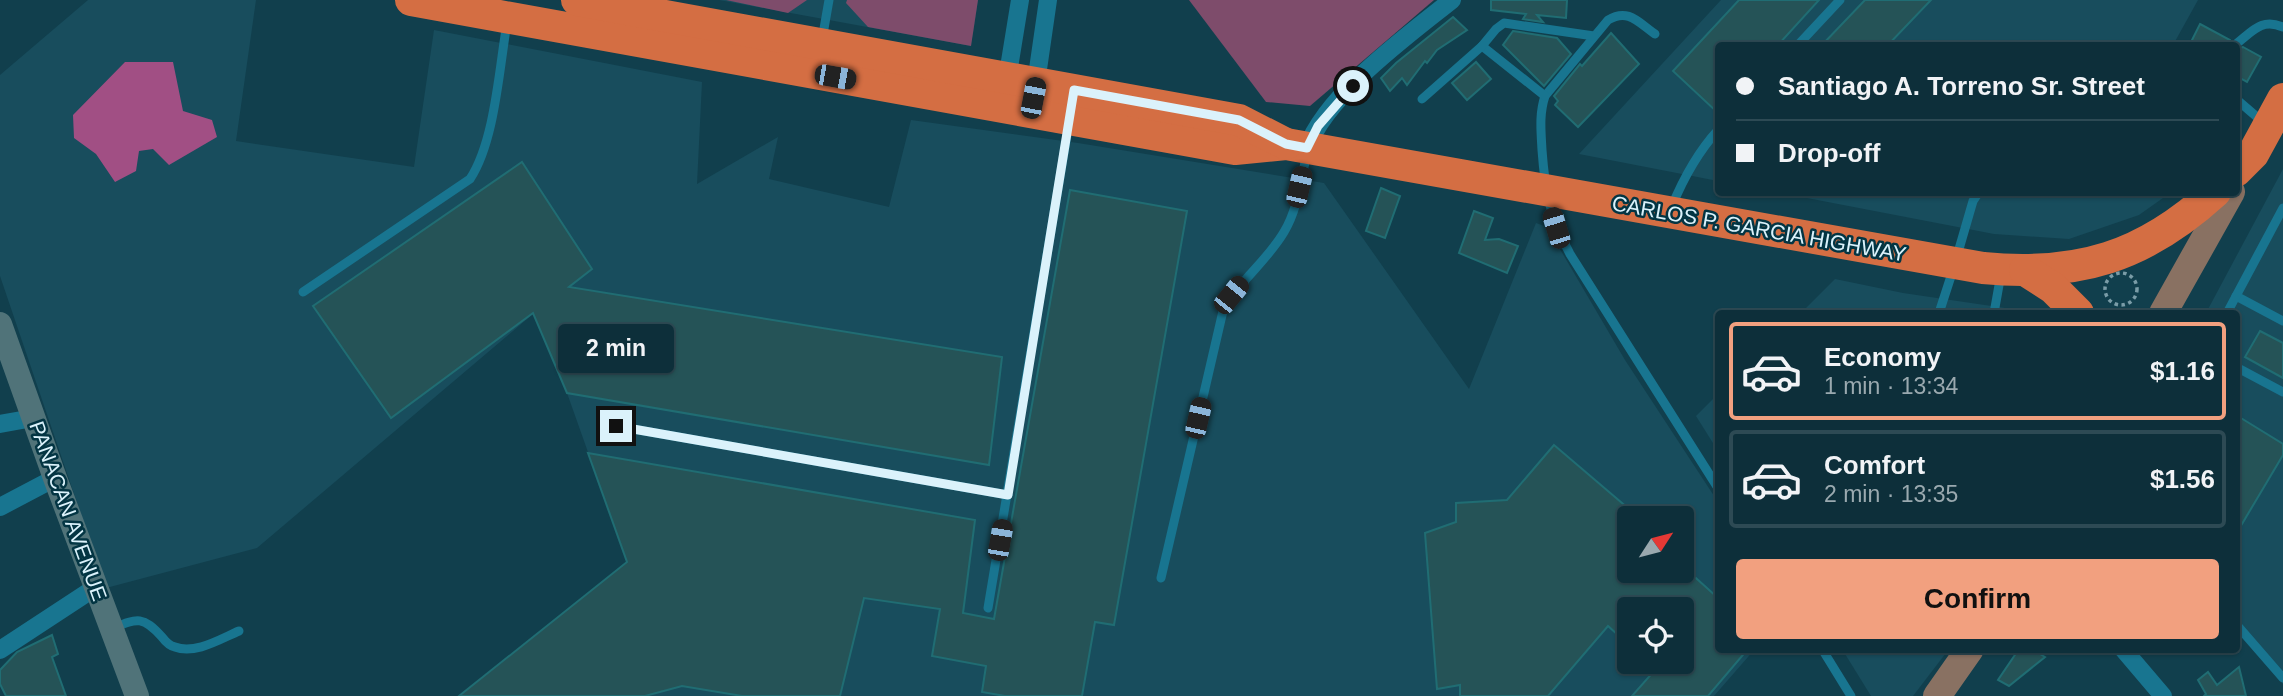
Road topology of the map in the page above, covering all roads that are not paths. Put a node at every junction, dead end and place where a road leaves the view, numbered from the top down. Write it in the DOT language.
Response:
graph roads {
  1 [pos="411,0"];
  2 [pos="577,0"];
  3 [pos="829,0"];
  4 [pos="1020,0"];
  5 [pos="1048,0"];
  6 [pos="1452,0"];
  7 [pos="1840,0"];
  8 [pos="508,18"];
  9 [pos="1017,21"];
  10 [pos="1045,26"];
  11 [pos="2283,27"];
  12 [pos="1655,34"];
  13 [pos="1594,36"];
  14 [pos="1801,42"];
  15 [pos="2239,42"];
  16 [pos="822,44"];
  17 [pos="1482,46"];
  18 [pos="1019,95"];
  19 [pos="1545,96"];
  20 [pos="1422,99"];
  21 [pos="2283,99"];
  22 [pos="2240,102"];
  23 [pos="1072,105"];
  24 [pos="2268,127"];
  25 [pos="1715,133"];
  26 [pos="1297,146"];
  27 [pos="2245,162"];
  28 [pos="1544,190"];
  29 [pos="1976,196"];
  30 [pos="2210,196"];
  31 [pos="2229,196"];
  32 [pos="2283,208"];
  33 [pos="1670,212"];
  34 [pos="1955,264"];
  35 [pos="2013,270"];
  36 [pos="303,292"];
  37 [pos="2236,296"];
  38 [pos="1940,310"];
  39 [pos="1995,310"];
  40 [pos="2075,310"];
  41 [pos="2165,310"];
  42 [pos="2229,310"];
  43 [pos="2283,321"];
  44 [pos="0,324"];
  45 [pos="2240,369"];
  46 [pos="2283,392"];
  47 [pos="33,418"];
  48 [pos="0,424"];
  49 [pos="616,426"];
  50 [pos="55,478"];
  51 [pos="1715,483"];
  52 [pos="1008,495"];
  53 [pos="0,507"];
  54 [pos="1161,578"];
  55 [pos="96,587"];
  56 [pos="988,608"];
  57 [pos="112,629"];
  58 [pos="2240,629"];
  59 [pos="239,631"];
  60 [pos="0,650"];
  61 [pos="1824,653"];
  62 [pos="1967,653"];
  63 [pos="2126,653"];
  64 [pos="2283,678"];
  65 [pos="137,696"];
  66 [pos="1851,696"];
  67 [pos="1937,696"];
  68 [pos="2163,696"];
  1 -- 8 [label="highway, CARLOS P. GARCIA HIGHWAY"];
  2 -- 16 [label="highway, CARLOS P. GARCIA HIGHWAY"];
  3 -- 16 [label="lane"];
  4 -- 9 [label="street"];
  5 -- 10 [label="street"];
  6 -- 26 [label="street"];
  7 -- 14 [label="lane"];
  8 -- 18 [label="highway, CARLOS P. GARCIA HIGHWAY"];
  8 -- 36 [label="lane"];
  9 -- 10 [label="street"];
  9 -- 18 [label="street"];
  10 -- 18 [label="street"];
  11 -- 15 [label="lane"];
  12 -- 13 [label="lane"];
  13 -- 17 [label="lane"];
  13 -- 19 [label="lane"];
  16 -- 18 [label="highway, CARLOS P. GARCIA HIGHWAY"];
  17 -- 19 [label="lane"];
  17 -- 20 [label="lane"];
  18 -- 23 [label="highway, CARLOS P. GARCIA HIGHWAY"];
  19 -- 28 [label="lane"];
  21 -- 24 [label="highway"];
  22 -- 24 [label="lane"];
  23 -- 26 [label="highway, CARLOS P. GARCIA HIGHWAY"];
  23 -- 52 [label="lane"];
  24 -- 27 [label="highway"];
  25 -- 33 [label="lane"];
  26 -- 28 [label="highway, CARLOS P. GARCIA HIGHWAY"];
  26 -- 54 [label="lane"];
  28 -- 33 [label="highway, CARLOS P. GARCIA HIGHWAY"];
  28 -- 51 [label="lane"];
  29 -- 34 [label="lane"];
  30 -- 35 [label="highway, CARLOS P. GARCIA HIGHWAY"];
  31 -- 41 [label="main road"];
  32 -- 37 [label="lane"];
  33 -- 34 [label="highway, CARLOS P. GARCIA HIGHWAY"];
  34 -- 35 [label="highway, CARLOS P. GARCIA HIGHWAY"];
  34 -- 38 [label="lane"];
  35 -- 39 [label="lane"];
  35 -- 40 [label="highway"];
  37 -- 42 [label="lane"];
  37 -- 43 [label="lane"];
  44 -- 47 [label="street, PANACAN AVENUE"];
  45 -- 46 [label="lane"];
  47 -- 48 [label="street"];
  47 -- 50 [label="street, PANACAN AVENUE"];
  49 -- 52 [label="lane"];
  50 -- 53 [label="street"];
  50 -- 55 [label="street, PANACAN AVENUE"];
  52 -- 56 [label="lane"];
  55 -- 57 [label="street, PANACAN AVENUE"];
  55 -- 60 [label="street"];
  57 -- 59 [label="lane"];
  57 -- 65 [label="street, PANACAN AVENUE"];
  58 -- 64 [label="lane"];
  61 -- 66 [label="lane"];
  62 -- 67 [label="main road"];
  63 -- 68 [label="street"];
}
